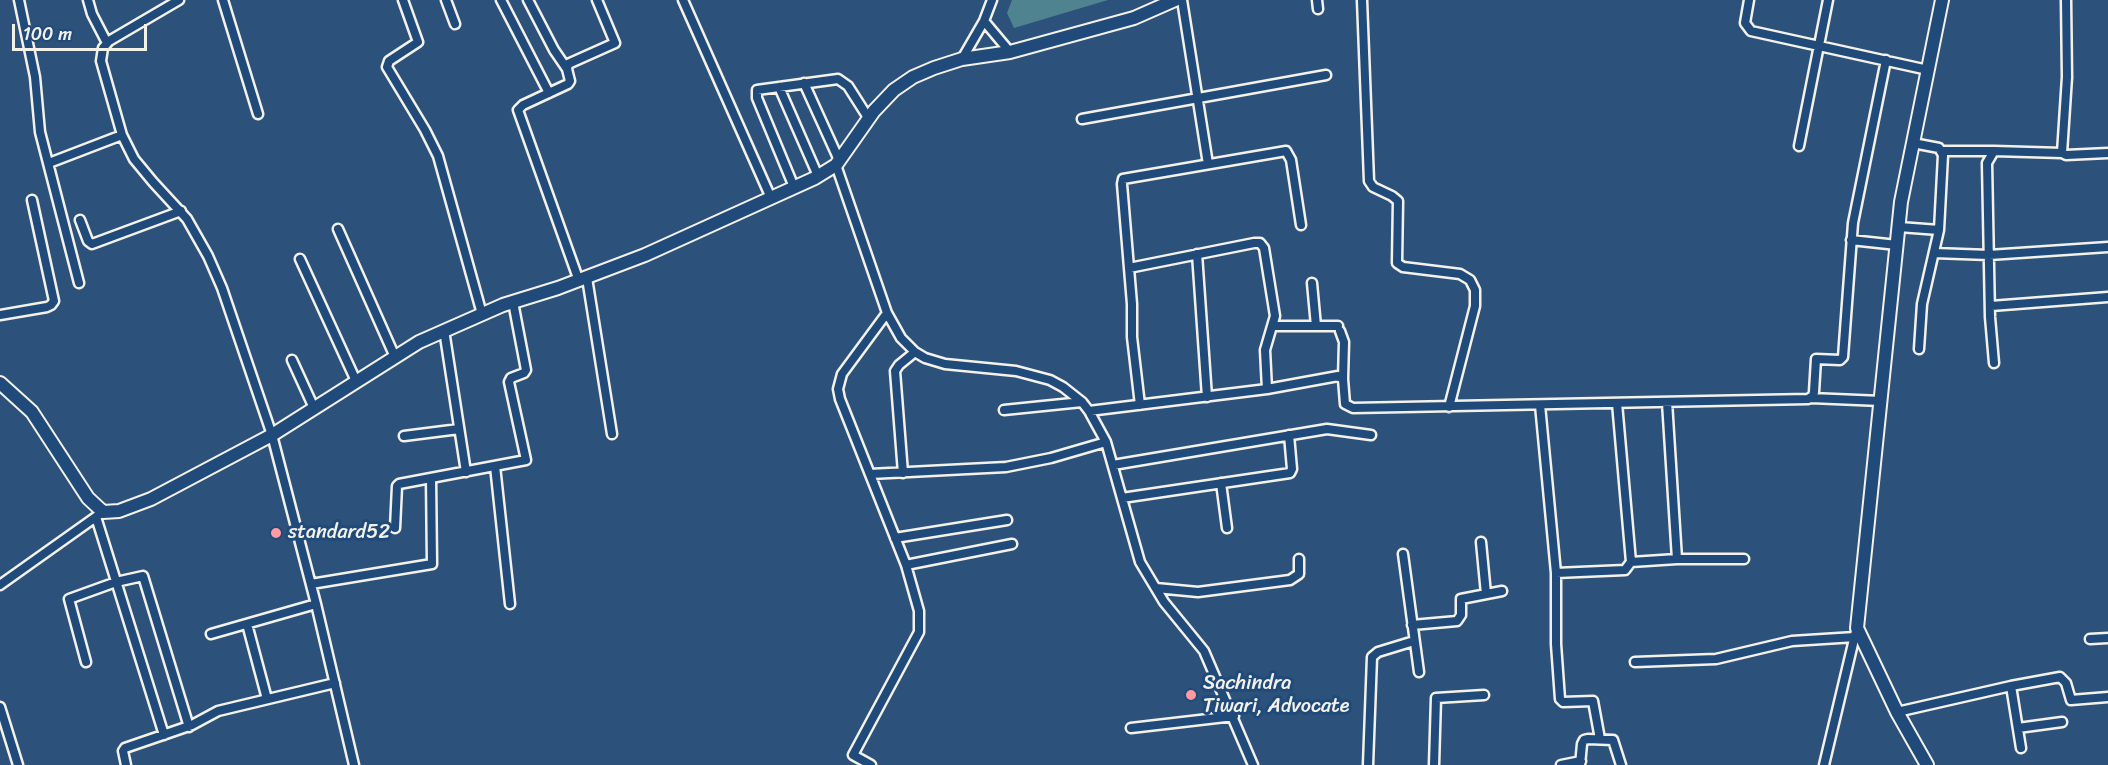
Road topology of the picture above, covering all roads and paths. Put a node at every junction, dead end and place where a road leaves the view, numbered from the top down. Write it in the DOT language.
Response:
graph roads {
  1 [pos="19,0"];
  2 [pos="88,0"];
  3 [pos="179,0"];
  4 [pos="224,0"];
  5 [pos="404,0"];
  6 [pos="446,0"];
  7 [pos="501,0"];
  8 [pos="528,0"];
  9 [pos="597,0"];
  10 [pos="683,0"];
  11 [pos="992,0"];
  12 [pos="1175,0"];
  13 [pos="1182,0"];
  14 [pos="1362,0"];
  15 [pos="1749,0"];
  16 [pos="1828,0"];
  17 [pos="1942,0"];
  18 [pos="2066,0"];
  19 [pos="984,21"];
  20 [pos="455,24"];
  21 [pos="107,44"];
  22 [pos="1820,45"];
  23 [pos="1010,52"];
  24 [pos="962,59"];
  25 [pos="1886,60"];
  26 [pos="567,69"];
  27 [pos="1928,69"];
  28 [pos="1326,75"];
  29 [pos="804,83"];
  30 [pos="779,87"];
  31 [pos="549,93"];
  32 [pos="1196,98"];
  33 [pos="258,114"];
  34 [pos="869,119"];
  35 [pos="1082,119"];
  36 [pos="122,135"];
  37 [pos="1913,143"];
  38 [pos="1799,146"];
  39 [pos="1942,151"];
  40 [pos="1994,151"];
  41 [pos="2062,153"];
  42 [pos="2108,153"];
  43 [pos="837,162"];
  44 [pos="49,163"];
  45 [pos="1208,164"];
  46 [pos="818,176"];
  47 [pos="794,187"];
  48 [pos="771,198"];
  49 [pos="32,200"];
  50 [pos="181,211"];
  51 [pos="80,220"];
  52 [pos="1301,225"];
  53 [pos="1899,227"];
  54 [pos="338,229"];
  55 [pos="1939,231"];
  56 [pos="1851,240"];
  57 [pos="1897,245"];
  58 [pos="2108,247"];
  59 [pos="1934,253"];
  60 [pos="1197,254"];
  61 [pos="1989,255"];
  62 [pos="300,259"];
  63 [pos="1129,268"];
  64 [pos="583,279"];
  65 [pos="79,283"];
  66 [pos="1312,283"];
  67 [pos="2108,297"];
  68 [pos="513,302"];
  69 [pos="1991,306"];
  70 [pos="887,313"];
  71 [pos="482,314"];
  72 [pos="0,315"];
  73 [pos="1274,326"];
  74 [pos="1316,326"];
  75 [pos="444,330"];
  76 [pos="1919,349"];
  77 [pos="915,352"];
  78 [pos="395,357"];
  79 [pos="292,360"];
  80 [pos="1994,363"];
  81 [pos="1343,378"];
  82 [pos="356,381"];
  83 [pos="0,383"];
  84 [pos="1267,389"];
  85 [pos="1207,397"];
  86 [pos="1811,398"];
  87 [pos="1881,401"];
  88 [pos="1082,402"];
  89 [pos="1667,402"];
  90 [pos="1617,403"];
  91 [pos="1140,405"];
  92 [pos="1540,405"];
  93 [pos="1449,407"];
  94 [pos="314,408"];
  95 [pos="1004,410"];
  96 [pos="1089,411"];
  97 [pos="459,429"];
  98 [pos="612,434"];
  99 [pos="272,435"];
  100 [pos="1289,435"];
  101 [pos="1371,435"];
  102 [pos="404,436"];
  103 [pos="1106,442"];
  104 [pos="1113,465"];
  105 [pos="495,466"];
  106 [pos="466,472"];
  107 [pos="903,473"];
  108 [pos="870,474"];
  109 [pos="430,478"];
  110 [pos="1221,483"];
  111 [pos="1122,498"];
  112 [pos="99,514"];
  113 [pos="1007,520"];
  114 [pos="395,528"];
  115 [pos="1227,528"];
  116 [pos="895,538"];
  117 [pos="1481,542"];
  118 [pos="1011,544"];
  119 [pos="1403,554"];
  120 [pos="1299,559"];
  121 [pos="1677,559"];
  122 [pos="1744,559"];
  123 [pos="1631,562"];
  124 [pos="906,565"];
  125 [pos="1556,573"];
  126 [pos="116,582"];
  127 [pos="311,584"];
  128 [pos="0,585"];
  129 [pos="1156,588"];
  130 [pos="1502,591"];
  131 [pos="1486,594"];
  132 [pos="316,604"];
  133 [pos="510,604"];
  134 [pos="247,624"];
  135 [pos="1412,625"];
  136 [pos="1856,632"];
  137 [pos="211,634"];
  138 [pos="2108,638"];
  139 [pos="2090,639"];
  140 [pos="1414,641"];
  141 [pos="86,662"];
  142 [pos="1635,662"];
  143 [pos="1419,672"];
  144 [pos="335,683"];
  145 [pos="2011,686"];
  146 [pos="1484,695"];
  147 [pos="2108,697"];
  148 [pos="267,699"];
  149 [pos="0,707"];
  150 [pos="1897,712"];
  151 [pos="1234,716"];
  152 [pos="2062,722"];
  153 [pos="189,727"];
  154 [pos="1131,728"];
  155 [pos="2018,728"];
  156 [pos="164,735"];
  157 [pos="1600,739"];
  158 [pos="2021,748"];
  159 [pos="1581,763"];
  160 [pos="18,765"];
  161 [pos="126,765"];
  162 [pos="354,765"];
  163 [pos="871,765"];
  164 [pos="1253,765"];
  165 [pos="1368,765"];
  166 [pos="1434,765"];
  167 [pos="1561,765"];
  168 [pos="1621,765"];
  169 [pos="1824,765"];
  170 [pos="1927,765"];
  1 -- 44 [label="street"];
  2 -- 21 [label="street"];
  3 -- 21 [label="street"];
  4 -- 33 [label="street"];
  5 -- 71 [label="street"];
  6 -- 20 [label="street"];
  7 -- 31 [label="street"];
  8 -- 26 [label="street"];
  9 -- 26 [label="street"];
  10 -- 48 [label="street"];
  11 -- 19 [label="street"];
  12 -- 23 [label="street"];
  13 -- 32 [label="street"];
  14 -- 93 [label="street"];
  15 -- 22 [label="street"];
  16 -- 22 [label="street"];
  17 -- 27 [label="street"];
  18 -- 41 [label="street"];
  19 -- 23 [label="street"];
  19 -- 24 [label="street"];
  21 -- 36 [label="street"];
  22 -- 25 [label="street"];
  22 -- 38 [label="street"];
  23 -- 24 [label="street"];
  24 -- 34 [label="street"];
  25 -- 27 [label="street"];
  25 -- 56 [label="street"];
  26 -- 31 [label="street"];
  27 -- 37 [label="street"];
  28 -- 32 [label="street"];
  29 -- 30 [label="street"];
  29 -- 34 [label="street"];
  29 -- 43 [label="street"];
  30 -- 46 [label="street"];
  30 -- 47 [label="street"];
  31 -- 64 [label="street"];
  32 -- 35 [label="street"];
  32 -- 45 [label="street"];
  34 -- 43 [label="street"];
  36 -- 44 [label="street"];
  36 -- 50 [label="street"];
  37 -- 39 [label="street"];
  37 -- 53 [label="street"];
  39 -- 40 [label="street"];
  39 -- 55 [label="street"];
  40 -- 41 [label="street"];
  40 -- 61 [label="street"];
  41 -- 42 [label="street"];
  43 -- 46 [label="street"];
  43 -- 70 [label="street"];
  44 -- 65 [label="street"];
  45 -- 52 [label="street"];
  45 -- 63 [label="street"];
  46 -- 47 [label="street"];
  47 -- 48 [label="street"];
  48 -- 64 [label="street"];
  49 -- 72 [label="street"];
  50 -- 51 [label="street"];
  50 -- 99 [label="street"];
  53 -- 55 [label="street"];
  53 -- 57 [label="street"];
  54 -- 78 [label="street"];
  55 -- 59 [label="street"];
  56 -- 57 [label="street"];
  56 -- 86 [label="street"];
  57 -- 87 [label="street"];
  58 -- 61 [label="street"];
  59 -- 61 [label="street"];
  59 -- 76 [label="street"];
  60 -- 63 [label="street"];
  60 -- 73 [label="street"];
  60 -- 85 [label="street"];
  61 -- 69 [label="street"];
  62 -- 82 [label="street"];
  63 -- 91 [label="street"];
  64 -- 68 [label="street"];
  64 -- 98 [label="street"];
  66 -- 74 [label="street"];
  67 -- 69 [label="street"];
  68 -- 71 [label="street"];
  68 -- 105 [label="street"];
  69 -- 80 [label="street"];
  70 -- 77 [label="street"];
  70 -- 108 [label="street"];
  71 -- 75 [label="street"];
  73 -- 74 [label="street"];
  73 -- 84 [label="street"];
  74 -- 81 [label="street"];
  75 -- 78 [label="street"];
  75 -- 97 [label="street"];
  77 -- 88 [label="street"];
  77 -- 107 [label="street"];
  78 -- 82 [label="street"];
  79 -- 94 [label="street"];
  81 -- 84 [label="street"];
  81 -- 93 [label="street"];
  82 -- 94 [label="street"];
  83 -- 112 [label="street"];
  84 -- 85 [label="street"];
  85 -- 91 [label="street"];
  86 -- 87 [label="street"];
  86 -- 89 [label="street"];
  87 -- 136 [label="street"];
  88 -- 95 [label="street"];
  88 -- 96 [label="street"];
  89 -- 90 [label="street"];
  89 -- 121 [label="street"];
  90 -- 92 [label="street"];
  90 -- 123 [label="street"];
  91 -- 96 [label="street"];
  92 -- 93 [label="street"];
  92 -- 125 [label="street"];
  94 -- 99 [label="street"];
  96 -- 103 [label="street"];
  97 -- 102 [label="street"];
  97 -- 106 [label="street"];
  99 -- 112 [label="street"];
  99 -- 127 [label="street"];
  100 -- 101 [label="street"];
  100 -- 104 [label="street"];
  100 -- 110 [label="street"];
  103 -- 104 [label="street"];
  103 -- 107 [label="street"];
  104 -- 111 [label="street"];
  105 -- 106 [label="street"];
  105 -- 133 [label="street"];
  106 -- 109 [label="street"];
  107 -- 108 [label="street"];
  108 -- 116 [label="street"];
  109 -- 114 [label="street"];
  109 -- 127 [label="street"];
  110 -- 111 [label="street"];
  110 -- 115 [label="street"];
  111 -- 129 [label="street"];
  112 -- 126 [label="street"];
  112 -- 128 [label="street"];
  113 -- 116 [label="street"];
  116 -- 124 [label="street"];
  117 -- 131 [label="street"];
  118 -- 124 [label="street"];
  119 -- 135 [label="street"];
  120 -- 129 [label="street"];
  121 -- 122 [label="street"];
  121 -- 123 [label="street"];
  123 -- 125 [label="street"];
  124 -- 163 [label="street"];
  125 -- 157 [label="street"];
  126 -- 141 [label="street"];
  126 -- 153 [label="street"];
  126 -- 156 [label="street"];
  127 -- 132 [label="street"];
  129 -- 151 [label="street"];
  130 -- 131 [label="street"];
  131 -- 135 [label="street"];
  132 -- 134 [label="street"];
  132 -- 144 [label="street"];
  134 -- 137 [label="street"];
  134 -- 148 [label="street"];
  135 -- 140 [label="street"];
  136 -- 142 [label="street"];
  136 -- 150 [label="street"];
  136 -- 169 [label="street"];
  138 -- 139 [label="street"];
  140 -- 143 [label="street"];
  140 -- 165 [label="street"];
  144 -- 148 [label="street"];
  144 -- 162 [label="street"];
  145 -- 147 [label="street"];
  145 -- 150 [label="street"];
  145 -- 155 [label="street"];
  146 -- 166 [label="street"];
  148 -- 153 [label="street"];
  149 -- 160 [label="street"];
  150 -- 170 [label="street"];
  151 -- 154 [label="street"];
  151 -- 164 [label="street"];
  152 -- 155 [label="street"];
  153 -- 156 [label="street"];
  155 -- 158 [label="street"];
  156 -- 161 [label="street"];
  157 -- 159 [label="street"];
  157 -- 168 [label="street"];
  159 -- 167 [label="street"];
}
